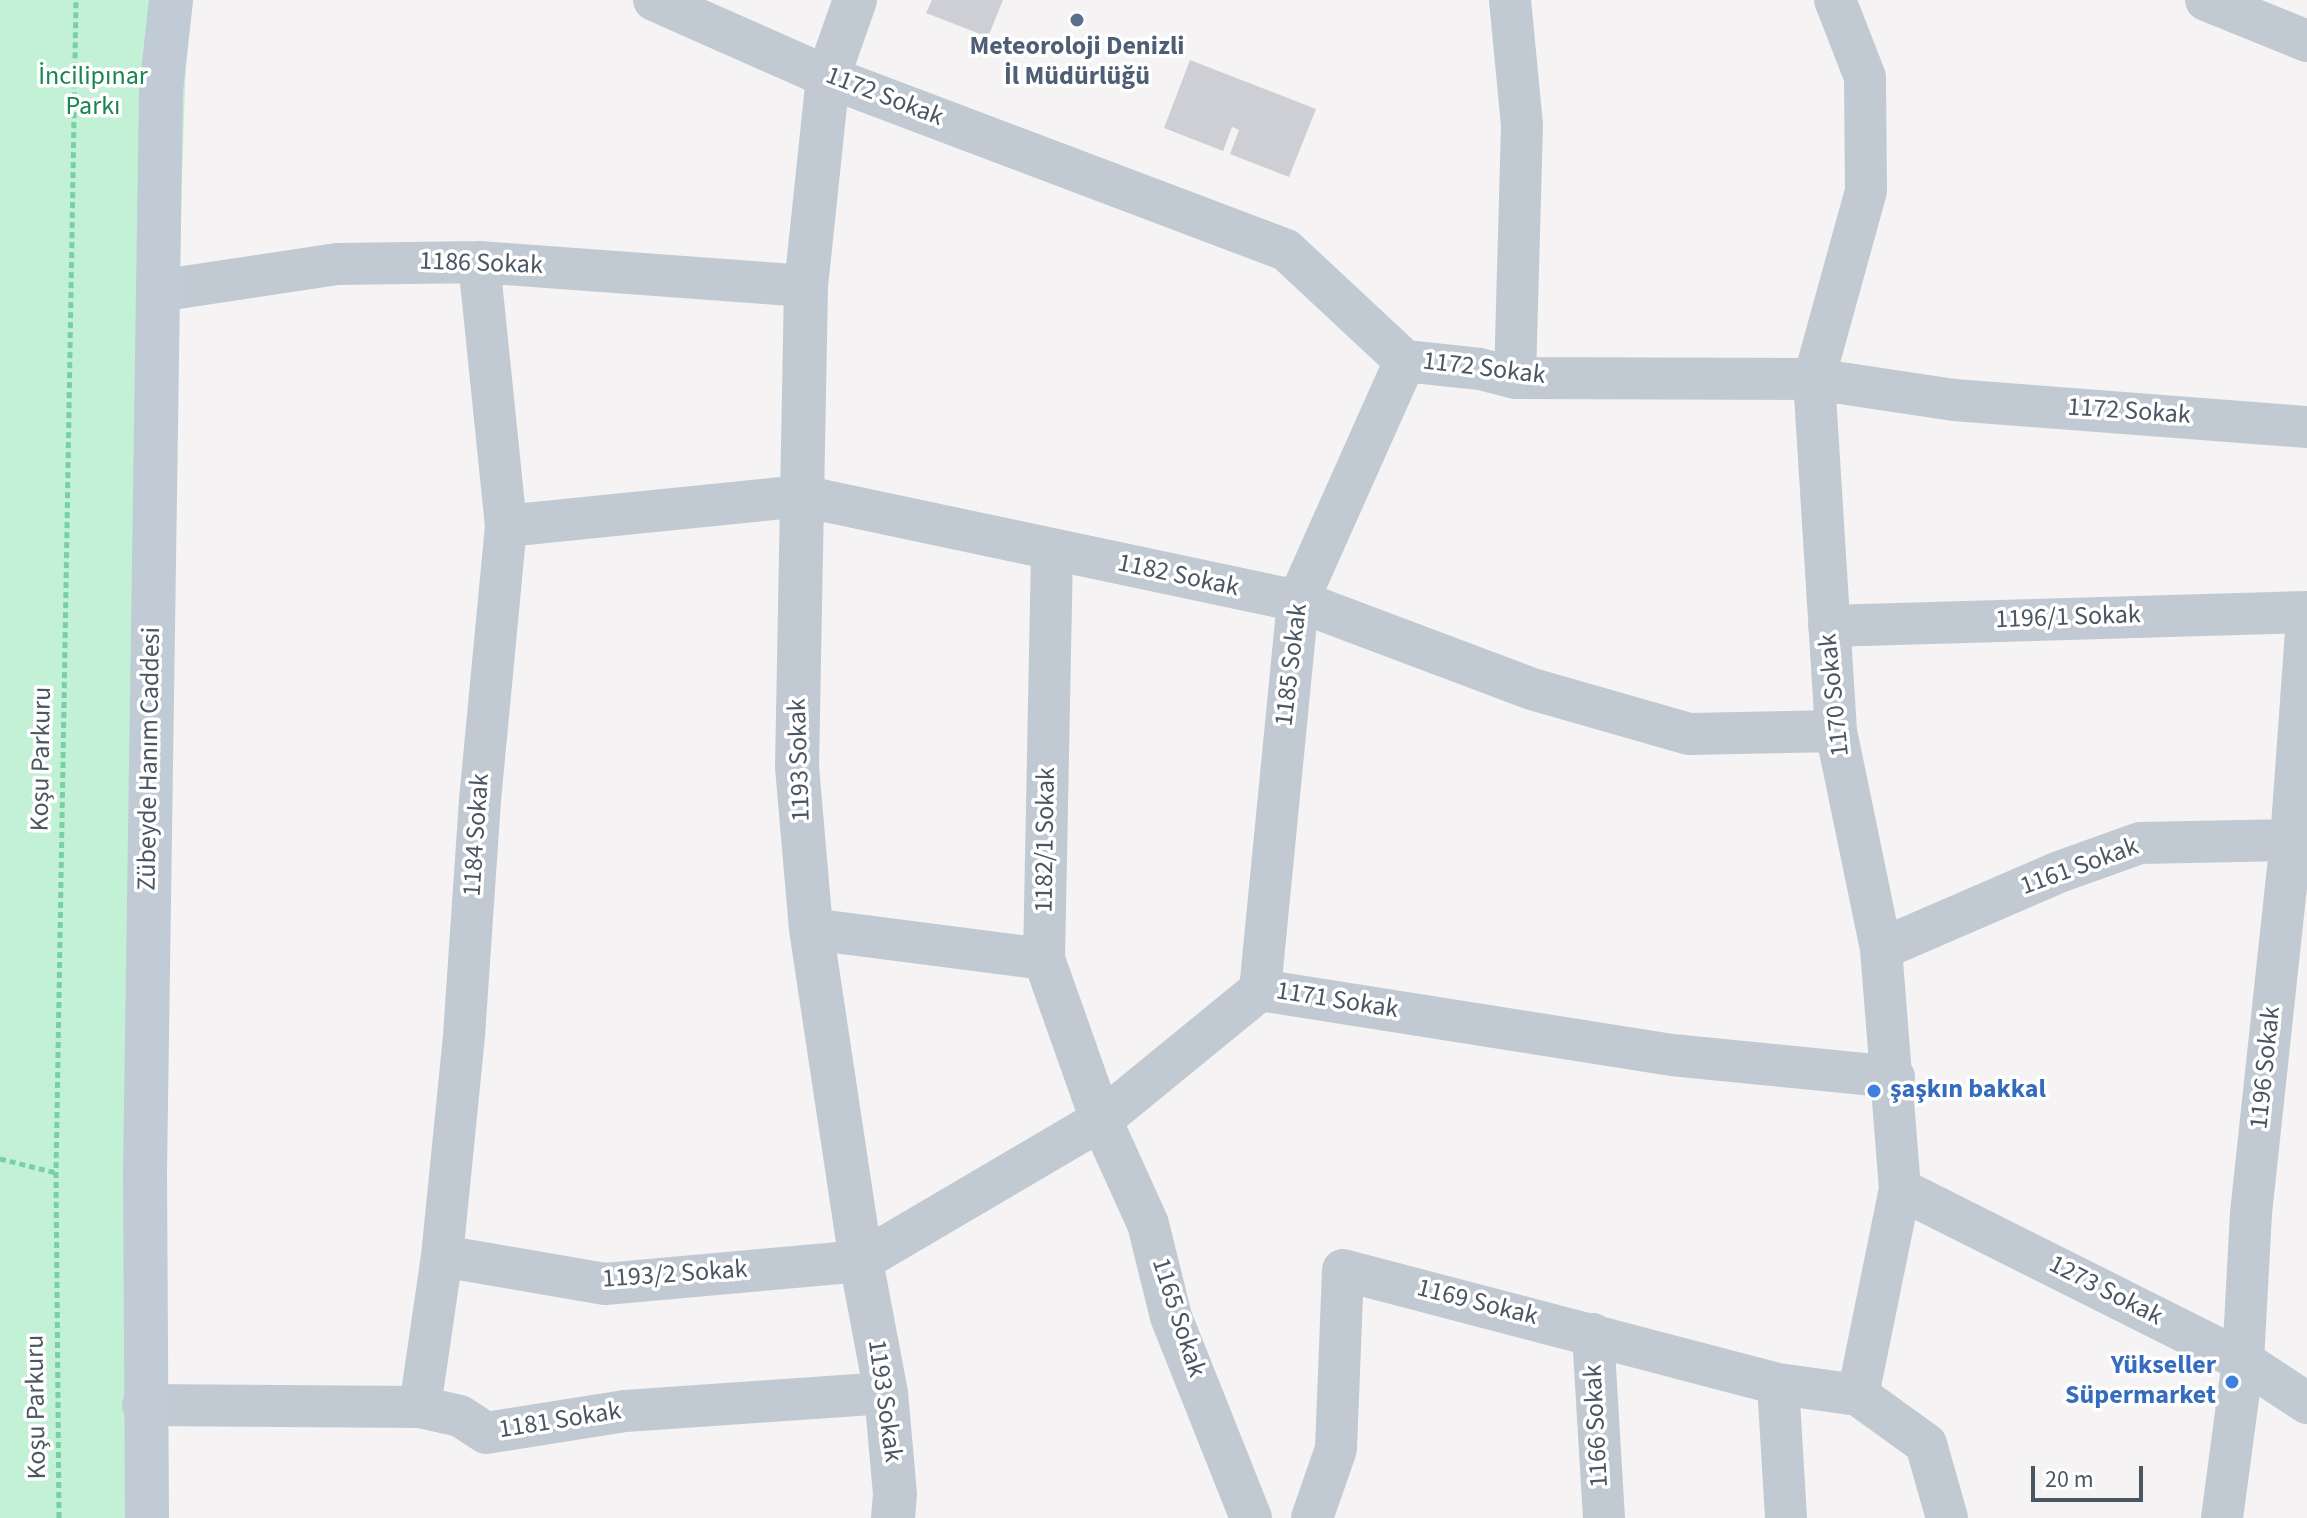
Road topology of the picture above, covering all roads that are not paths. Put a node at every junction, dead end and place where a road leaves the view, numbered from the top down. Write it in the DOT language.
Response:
graph roads {
  1 [pos="171,0"];
  2 [pos="654,0"];
  3 [pos="855,0"];
  4 [pos="1510,0"];
  5 [pos="1835,0"];
  6 [pos="2206,0"];
  7 [pos="2307,41"];
  8 [pos="828,77"];
  9 [pos="479,262"];
  10 [pos="806,286"];
  11 [pos="158,291"];
  12 [pos="1405,361"];
  13 [pos="1515,378"];
  14 [pos="1814,379"];
  15 [pos="2307,427"];
  16 [pos="802,496"];
  17 [pos="506,526"];
  18 [pos="1052,551"];
  19 [pos="1298,601"];
  20 [pos="2307,612"];
  21 [pos="2307,618"];
  22 [pos="1829,626"];
  23 [pos="1836,731"];
  24 [pos="2291,840"];
  25 [pos="811,929"];
  26 [pos="1881,949"];
  27 [pos="1044,959"];
  28 [pos="1260,990"];
  29 [pos="1894,1077"];
  30 [pos="1101,1120"];
  31 [pos="1900,1189"];
  32 [pos="442,1256"];
  33 [pos="861,1261"];
  34 [pos="1593,1334"];
  35 [pos="2243,1361"];
  36 [pos="1778,1384"];
  37 [pos="886,1393"];
  38 [pos="1858,1395"];
  39 [pos="2307,1403"];
  40 [pos="143,1405"];
  41 [pos="420,1407"];
  42 [pos="147,1518"];
  43 [pos="893,1518"];
  44 [pos="1251,1518"];
  45 [pos="1312,1518"];
  46 [pos="1604,1518"];
  47 [pos="1786,1518"];
  48 [pos="1947,1518"];
  49 [pos="2222,1518"];
  1 -- 11 [label="main road, Zübeyde Hanım Caddesi"];
  2 -- 8 [label="street, 1172 Sokak"];
  3 -- 8 [label="street, 1193 Sokak"];
  4 -- 13 [label="street"];
  5 -- 14 [label="street, 1170 Sokak"];
  6 -- 7 [label="street"];
  8 -- 10 [label="street, 1193 Sokak"];
  8 -- 12 [label="street, 1172 Sokak"];
  9 -- 10 [label="street, 1186 Sokak"];
  9 -- 11 [label="street, 1186 Sokak"];
  9 -- 17 [label="street, 1184 Sokak"];
  10 -- 16 [label="street, 1193 Sokak"];
  11 -- 40 [label="main road, Zübeyde Hanım Caddesi"];
  12 -- 13 [label="street, 1172 Sokak"];
  12 -- 19 [label="street, 1185 Sokak"];
  13 -- 14 [label="street, 1172 Sokak"];
  14 -- 15 [label="street, 1172 Sokak"];
  14 -- 22 [label="street, 1170 Sokak"];
  16 -- 17 [label="street, 1182 Sokak"];
  16 -- 18 [label="street, 1182 Sokak"];
  16 -- 25 [label="street, 1193 Sokak"];
  17 -- 32 [label="street, 1184 Sokak"];
  18 -- 19 [label="street, 1182 Sokak"];
  18 -- 27 [label="street, 1182/1 Sokak"];
  19 -- 23 [label="street, 1182 Sokak"];
  19 -- 28 [label="street, 1185 Sokak"];
  20 -- 22 [label="street, 1196/1 Sokak"];
  21 -- 24 [label="street, 1196 Sokak"];
  22 -- 23 [label="street, 1170 Sokak"];
  23 -- 26 [label="street, 1170 Sokak"];
  24 -- 26 [label="street, 1161 Sokak"];
  24 -- 35 [label="street, 1196 Sokak"];
  25 -- 27 [label="street"];
  25 -- 33 [label="street, 1193 Sokak"];
  26 -- 29 [label="street, 1170 Sokak"];
  27 -- 30 [label="street, 1182/1 Sokak"];
  28 -- 29 [label="street, 1171 Sokak"];
  28 -- 30 [label="street, 1171 Sokak"];
  29 -- 31 [label="street, 1170 Sokak"];
  30 -- 33 [label="street, 1171 Sokak"];
  30 -- 44 [label="street, 1165 Sokak"];
  31 -- 35 [label="street, 1273 Sokak"];
  31 -- 38 [label="street, 1170 Sokak"];
  32 -- 33 [label="street, 1193/2 Sokak"];
  32 -- 41 [label="street, 1184 Sokak"];
  33 -- 37 [label="street, 1193 Sokak"];
  34 -- 36 [label="street, 1169 Sokak"];
  34 -- 45 [label="street, 1169 Sokak"];
  34 -- 46 [label="street, 1166 Sokak"];
  35 -- 39 [label="street, 1273 Sokak"];
  35 -- 49 [label="street, 1196 Sokak"];
  36 -- 38 [label="street, 1169 Sokak"];
  36 -- 47 [label="street"];
  37 -- 41 [label="street, 1181 Sokak"];
  37 -- 43 [label="street, 1193 Sokak"];
  38 -- 48 [label="street"];
  40 -- 41 [label="street, 1181 Sokak"];
  40 -- 42 [label="main road, Zübeyde Hanım Caddesi"];
}
